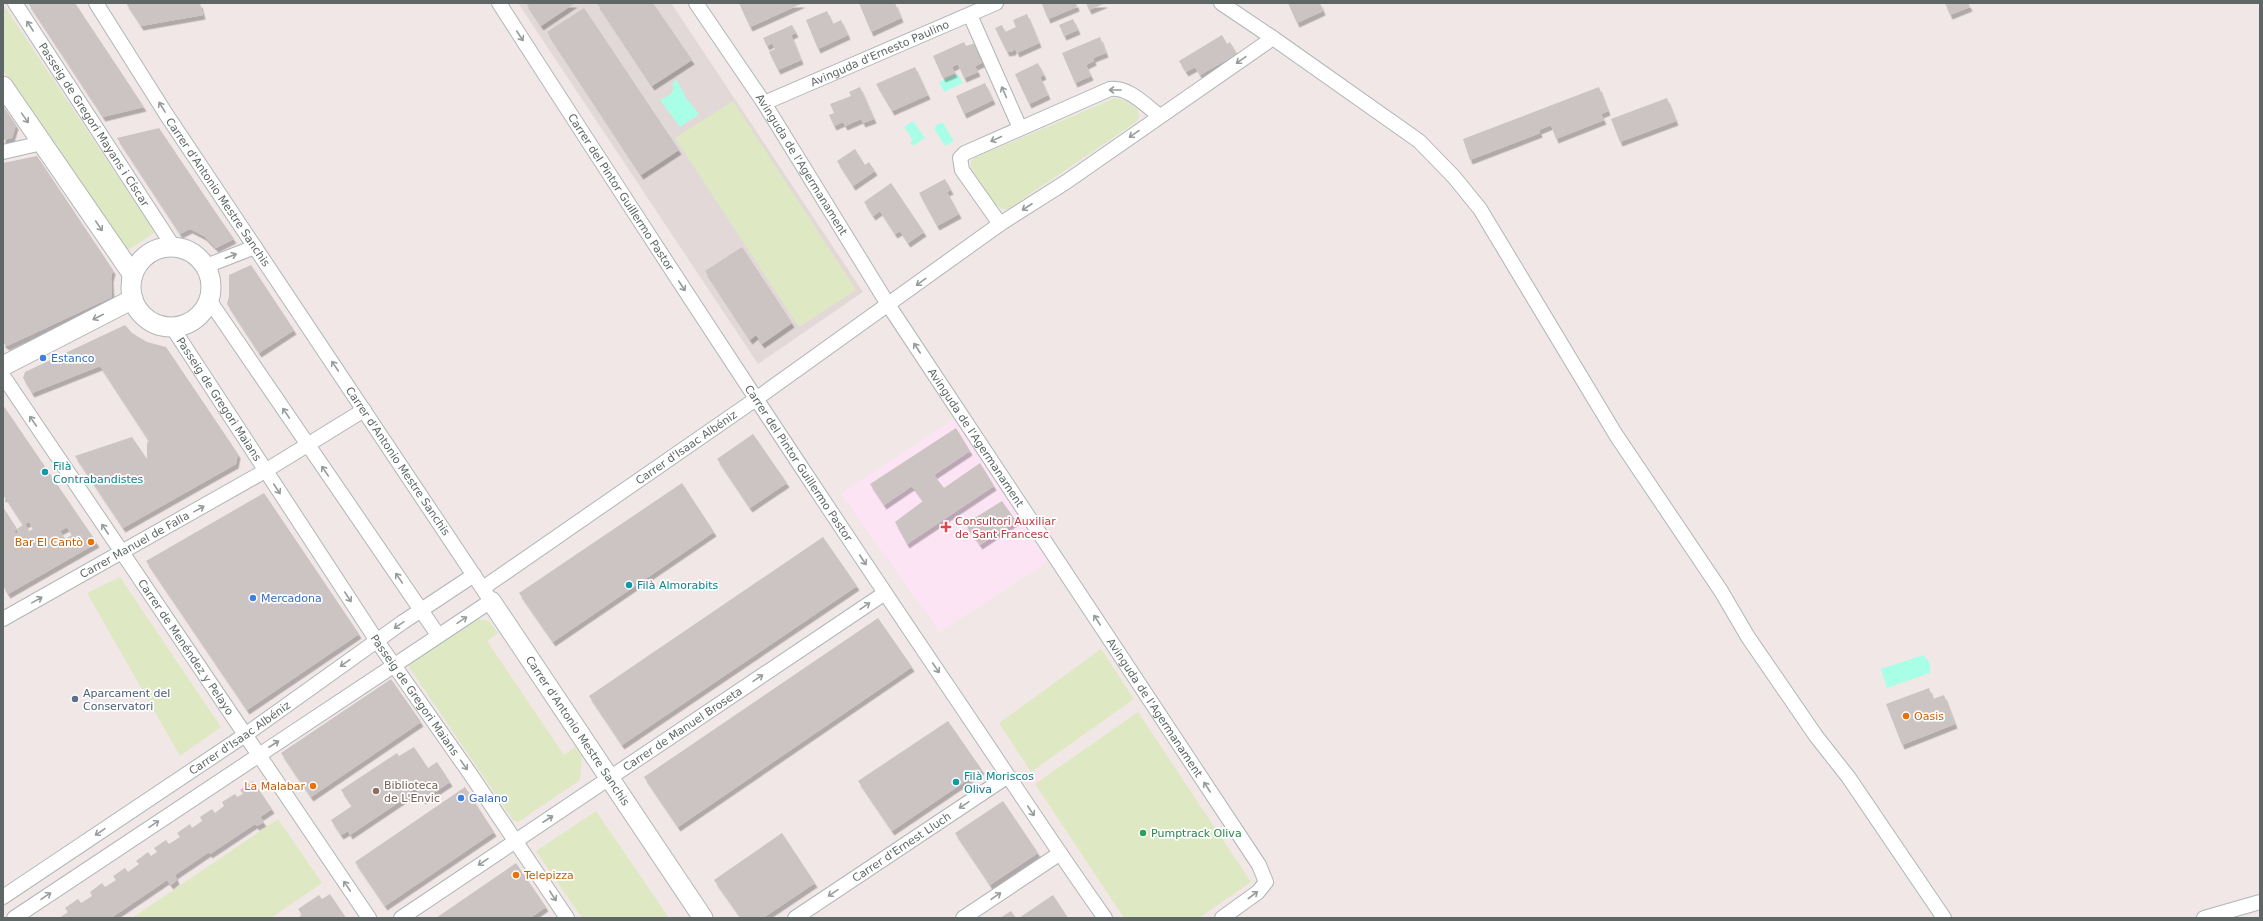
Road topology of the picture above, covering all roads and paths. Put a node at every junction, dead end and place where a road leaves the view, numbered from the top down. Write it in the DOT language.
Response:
graph roads {
  1 [pos="15,3"];
  2 [pos="96,3"];
  3 [pos="499,3"];
  4 [pos="696,3"];
  5 [pos="996,3"];
  6 [pos="1220,3"];
  7 [pos="970,15"];
  8 [pos="1273,38"];
  9 [pos="3,86"];
  10 [pos="764,104"];
  11 [pos="1160,116"];
  12 [pos="1020,128"];
  13 [pos="42,143"];
  14 [pos="3,152"];
  15 [pos="1000,224"];
  16 [pos="174,246"];
  17 [pos="255,247"];
  18 [pos="206,266"];
  19 [pos="133,275"];
  20 [pos="133,299"];
  21 [pos="209,300"];
  22 [pos="889,306"];
  23 [pos="172,327"];
  24 [pos="3,366"];
  25 [pos="3,376"];
  26 [pos="756,399"];
  27 [pos="364,410"];
  28 [pos="308,445"];
  29 [pos="266,471"];
  30 [pos="121,553"];
  31 [pos="474,575"];
  32 [pos="885,593"];
  33 [pos="487,595"];
  34 [pos="421,610"];
  35 [pos="4,617"];
  36 [pos="438,636"];
  37 [pos="377,640"];
  38 [pos="394,664"];
  39 [pos="244,735"];
  40 [pos="258,754"];
  41 [pos="1008,776"];
  42 [pos="609,778"];
  43 [pos="516,840"];
  44 [pos="1059,854"];
  45 [pos="3,897"];
  46 [pos="2260,902"];
  47 [pos="14,918"];
  48 [pos="369,918"];
  49 [pos="401,918"];
  50 [pos="567,918"];
  51 [pos="703,918"];
  52 [pos="795,918"];
  53 [pos="963,918"];
  54 [pos="1105,918"];
  55 [pos="1222,918"];
  56 [pos="1944,918"];
  57 [pos="2204,918"];
  16 -- 1 [label="street, Passeig de Gregori Mayans i Císcar, one-way"];
  17 -- 2 [label="street, Carrer d'Antonio Mestre Sanchis, one-way"];
  3 -- 26 [label="street, Carrer del Pintor Guillermo Pastor, one-way"];
  4 -- 10 [label="street, Avinguda de l'Agermanament"];
  5 -- 7 [label="street, Avinguda d'Ernesto Paulino"];
  6 -- 8 [label="street"];
  7 -- 10 [label="street, Avinguda d'Ernesto Paulino"];
  12 -- 7 [label="street, one-way"];
  8 -- 11 [label="street, Carrer d'Isaac Albéniz, one-way"];
  8 -- 56 [label="street"];
  9 -- 13 [label="street, one-way"];
  10 -- 22 [label="street, Avinguda de l'Agermanament"];
  11 -- 12 [label="street, one-way"];
  11 -- 15 [label="street, Carrer d'Isaac Albéniz, one-way"];
  12 -- 15 [label="street, one-way"];
  13 -- 14 [label="street"];
  13 -- 19 [label="street, one-way"];
  15 -- 22 [label="street, Carrer d'Isaac Albéniz, one-way"];
  16 -- 18 [label="street"];
  16 -- 19 [label="street"];
  18 -- 17 [label="street, one-way"];
  27 -- 17 [label="street, Carrer d'Antonio Mestre Sanchis, one-way"];
  18 -- 21 [label="street"];
  19 -- 20 [label="street"];
  20 -- 23 [label="street"];
  20 -- 24 [label="street, one-way"];
  21 -- 23 [label="street"];
  28 -- 21 [label="street, one-way"];
  22 -- 26 [label="street, Carrer d'Isaac Albéniz"];
  55 -- 22 [label="street, Avinguda de l'Agermanament, one-way"];
  23 -- 29 [label="street, Passeig de Gregori Maians"];
  30 -- 25 [label="street, Carrer de Menéndez y Pelayo, one-way"];
  26 -- 32 [label="street, Carrer del Pintor Guillermo Pastor, one-way"];
  26 -- 33 [label="street, Carrer d'Isaac Albéniz"];
  27 -- 28 [label="street, Passeig de Gregori Maians"];
  27 -- 31 [label="street, Carrer d'Antonio Mestre Sanchis"];
  28 -- 29 [label="street, Passeig de Gregori Maians"];
  34 -- 28 [label="street, one-way"];
  30 -- 29 [label="street, Carrer Manuel de Falla, one-way"];
  29 -- 37 [label="street, Passeig de Gregori Maians, one-way"];
  35 -- 30 [label="street, Carrer Manuel de Falla, one-way"];
  30 -- 39 [label="street, Carrer de Menéndez y Pelayo"];
  31 -- 33 [label="street, Carrer d'Antonio Mestre Sanchis"];
  31 -- 34 [label="street, Carrer d'Isaac Albéniz"];
  32 -- 41 [label="street, Carrer del Pintor Guillermo Pastor, one-way"];
  42 -- 32 [label="street, Carrer de Manuel Broseta, one-way"];
  36 -- 33 [label="street, Carrer d'Isaac Albéniz, one-way"];
  33 -- 42 [label="street, Carrer d'Antonio Mestre Sanchis"];
  34 -- 36 [label="street"];
  34 -- 37 [label="street, Carrer d'Isaac Albéniz, one-way"];
  36 -- 38 [label="street, Carrer d'Isaac Albéniz"];
  37 -- 38 [label="street, Passeig de Gregori Maians"];
  37 -- 39 [label="street, Carrer d'Isaac Albéniz, one-way"];
  40 -- 38 [label="street, one-way"];
  38 -- 43 [label="street, Passeig de Gregori Maians, one-way"];
  39 -- 40 [label="street, Carrer de Menéndez y Pelayo"];
  39 -- 45 [label="street, Carrer d'Isaac Albéniz, one-way"];
  47 -- 40 [label="street, one-way"];
  48 -- 40 [label="street, Carrer de Menéndez y Pelayo, one-way"];
  41 -- 44 [label="street, Carrer del Pintor Guillermo Pastor, one-way"];
  41 -- 52 [label="street, Carrer d'Ernest Lluch, one-way"];
  43 -- 42 [label="street, Carrer de Manuel Broseta, one-way"];
  42 -- 51 [label="street, Carrer d'Antonio Mestre Sanchis"];
  43 -- 49 [label="street, Carrer de Manuel Broseta, one-way"];
  43 -- 50 [label="street, Passeig de Gregori Maians, one-way"];
  53 -- 44 [label="street, one-way"];
  44 -- 54 [label="street, Carrer del Pintor Guillermo Pastor"];
  46 -- 57 [label="street"];
}
